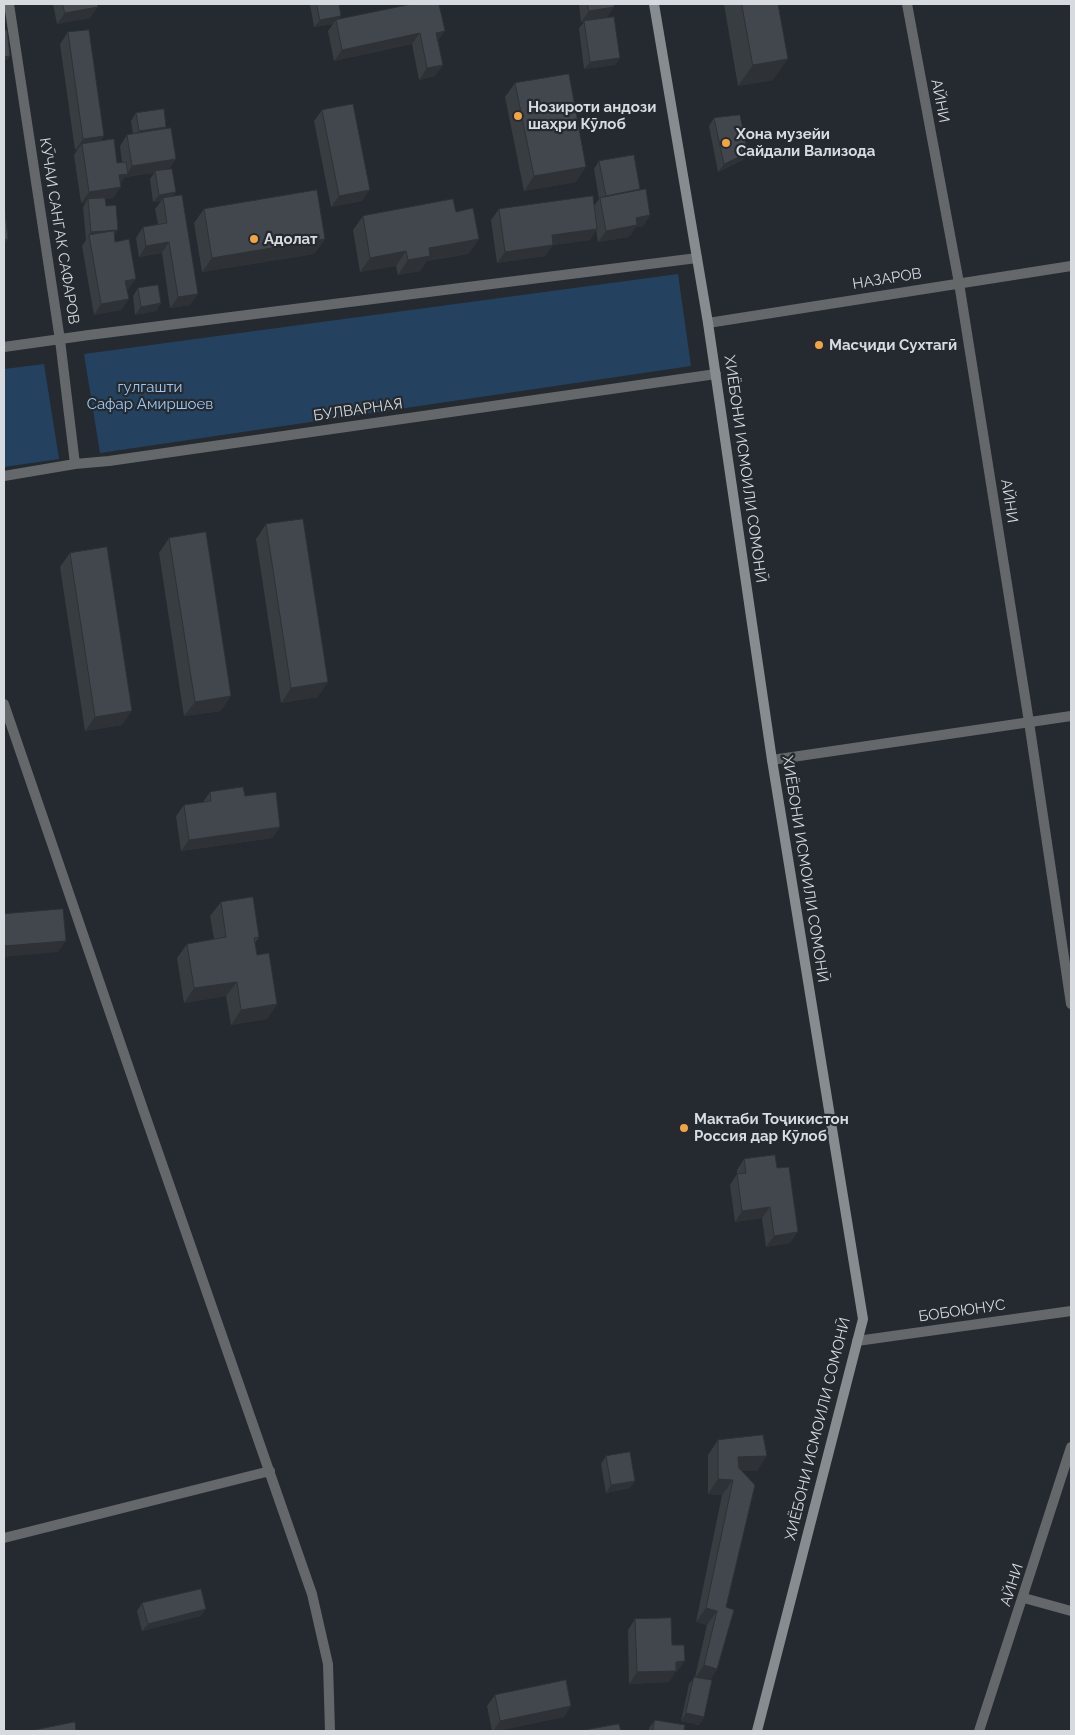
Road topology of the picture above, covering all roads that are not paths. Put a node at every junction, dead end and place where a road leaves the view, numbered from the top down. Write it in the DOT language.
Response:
graph roads {
  1 [pos="9,4"];
  2 [pos="654,4"];
  3 [pos="907,4"];
  4 [pos="697,258"];
  5 [pos="1071,266"];
  6 [pos="959,283"];
  7 [pos="708,323"];
  8 [pos="60,340"];
  9 [pos="4,347"];
  10 [pos="716,374"];
  11 [pos="75,464"];
  12 [pos="4,476"];
  13 [pos="4,704"];
  14 [pos="1071,716"];
  15 [pos="1029,722"];
  16 [pos="772,760"];
  17 [pos="1071,1004"];
  18 [pos="1071,1311"];
  19 [pos="857,1341"];
  20 [pos="1071,1447"];
  21 [pos="270,1471"];
  22 [pos="4,1538"];
  23 [pos="1024,1598"];
  24 [pos="1071,1611"];
  25 [pos="330,1731"];
  26 [pos="757,1731"];
  27 [pos="979,1731"];
  1 -- 8 [label="street, КӮЧАИ САНГАК САФАРОВ"];
  2 -- 4 [label="main road, ХИЁБОНИ ИСМОИЛИ СОМОНӢ"];
  3 -- 6 [label="street, АЙНИ"];
  4 -- 7 [label="main road, ХИЁБОНИ ИСМОИЛИ СОМОНӢ"];
  4 -- 8 [label="street"];
  5 -- 6 [label="street, НАЗАРОВ"];
  6 -- 7 [label="street, НАЗАРОВ"];
  6 -- 15 [label="street, АЙНИ"];
  7 -- 10 [label="main road, ХИЁБОНИ ИСМОИЛИ СОМОНӢ"];
  8 -- 9 [label="street"];
  8 -- 11 [label="street, КӮЧАИ САНГАК САФАРОВ"];
  10 -- 11 [label="street, БУЛВАРНАЯ"];
  10 -- 16 [label="main road, ХИЁБОНИ ИСМОИЛИ СОМОНӢ"];
  11 -- 12 [label="street, БУЛВАРНАЯ"];
  13 -- 21 [label="street"];
  14 -- 15 [label="street"];
  15 -- 16 [label="street"];
  15 -- 17 [label="street, АЙНИ"];
  16 -- 19 [label="main road, ХИЁБОНИ ИСМОИЛИ СОМОНӢ"];
  18 -- 19 [label="street, БОБОЮНУС"];
  19 -- 26 [label="main road, ХИЁБОНИ ИСМОИЛИ СОМОНӢ"];
  20 -- 23 [label="street, АЙНИ"];
  21 -- 22 [label="street"];
  21 -- 25 [label="street"];
  23 -- 24 [label="street"];
  23 -- 27 [label="street, АЙНИ"];
}
